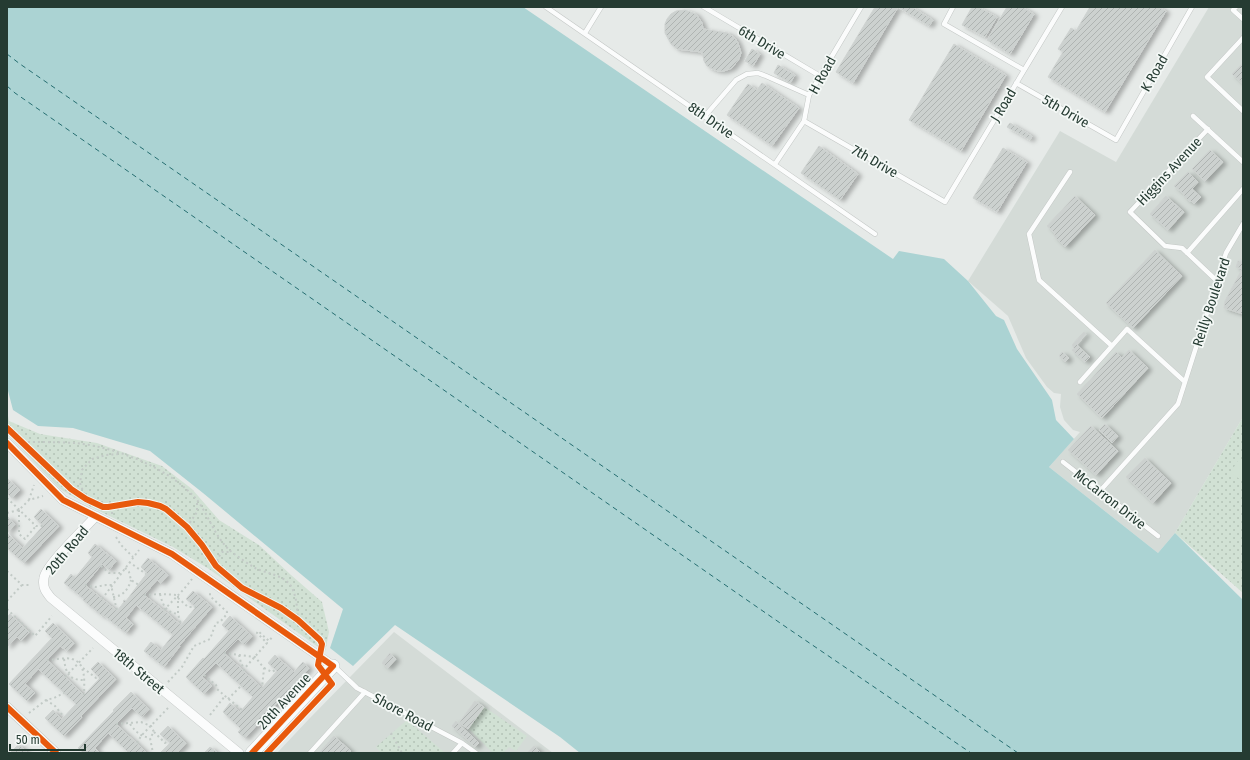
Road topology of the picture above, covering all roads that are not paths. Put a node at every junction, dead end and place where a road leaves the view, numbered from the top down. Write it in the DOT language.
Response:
graph roads {
  1 [pos="546,7"];
  2 [pos="601,7"];
  3 [pos="704,7"];
  4 [pos="861,7"];
  5 [pos="953,7"];
  6 [pos="1062,7"];
  7 [pos="1192,7"];
  8 [pos="1234,8"];
  9 [pos="1243,19"];
  10 [pos="585,33"];
  11 [pos="1242,39"];
  12 [pos="1024,70"];
  13 [pos="820,76"];
  14 [pos="1016,83"];
  15 [pos="809,95"];
  16 [pos="1243,111"];
  17 [pos="705,116"];
  18 [pos="1193,116"];
  19 [pos="804,121"];
  20 [pos="1208,129"];
  21 [pos="1116,140"];
  22 [pos="1243,162"];
  23 [pos="775,164"];
  24 [pos="1070,172"];
  25 [pos="1243,189"];
  26 [pos="945,202"];
  27 [pos="1243,224"];
  28 [pos="876,234"];
  29 [pos="1188,253"];
  30 [pos="1217,281"];
  31 [pos="1112,346"];
  32 [pos="1080,382"];
  33 [pos="1186,382"];
  34 [pos="7,443"];
  35 [pos="1063,462"];
  36 [pos="1100,491"];
  37 [pos="96,516"];
  38 [pos="1158,536"];
  39 [pos="43,586"];
  40 [pos="331,682"];
  41 [pos="365,692"];
  42 [pos="7,708"];
  43 [pos="462,743"];
  44 [pos="56,753"];
  45 [pos="238,753"];
  46 [pos="252,753"];
  47 [pos="310,753"];
  48 [pos="453,753"];
  49 [pos="476,753"];
  1 -- 10 [label="lane, 8th Drive"];
  2 -- 10 [label="lane"];
  3 -- 13 [label="lane, 6th Drive"];
  4 -- 13 [label="lane, H Road"];
  5 -- 12 [label="lane"];
  6 -- 12 [label="lane, J Road"];
  7 -- 21 [label="lane, K Road"];
  8 -- 9 [label="lane"];
  10 -- 17 [label="lane, 8th Drive"];
  11 -- 16 [label="lane"];
  12 -- 14 [label="lane, J Road"];
  13 -- 15 [label="lane, H Road"];
  14 -- 21 [label="lane, 5th Drive"];
  14 -- 26 [label="lane, J Road"];
  15 -- 17 [label="lane"];
  15 -- 19 [label="lane, H Road"];
  17 -- 23 [label="lane, 8th Drive"];
  18 -- 20 [label="lane"];
  19 -- 23 [label="lane, H Road"];
  19 -- 26 [label="lane, 7th Drive"];
  20 -- 22 [label="lane"];
  20 -- 29 [label="lane, Higgins Avenue"];
  23 -- 28 [label="lane, 8th Drive"];
  24 -- 31 [label="lane"];
  25 -- 29 [label="lane"];
  27 -- 30 [label="lane, Reilly Boulevard"];
  29 -- 30 [label="lane"];
  30 -- 33 [label="lane, Reilly Boulevard"];
  31 -- 32 [label="lane"];
  31 -- 33 [label="lane"];
  33 -- 36 [label="lane, Reilly Boulevard"];
  34 -- 37 [label="street"];
  35 -- 36 [label="lane, McCarron Drive"];
  36 -- 38 [label="lane, McCarron Drive"];
  37 -- 39 [label="street, 20th Road"];
  37 -- 40 [label="street"];
  39 -- 45 [label="street, 18th Street"];
  40 -- 41 [label="lane, Shore Road"];
  40 -- 46 [label="street, 20th Avenue"];
  41 -- 43 [label="lane, Shore Road"];
  41 -- 47 [label="lane"];
  42 -- 44 [label="street"];
  43 -- 48 [label="lane"];
  43 -- 49 [label="lane, Shore Road"];
}
